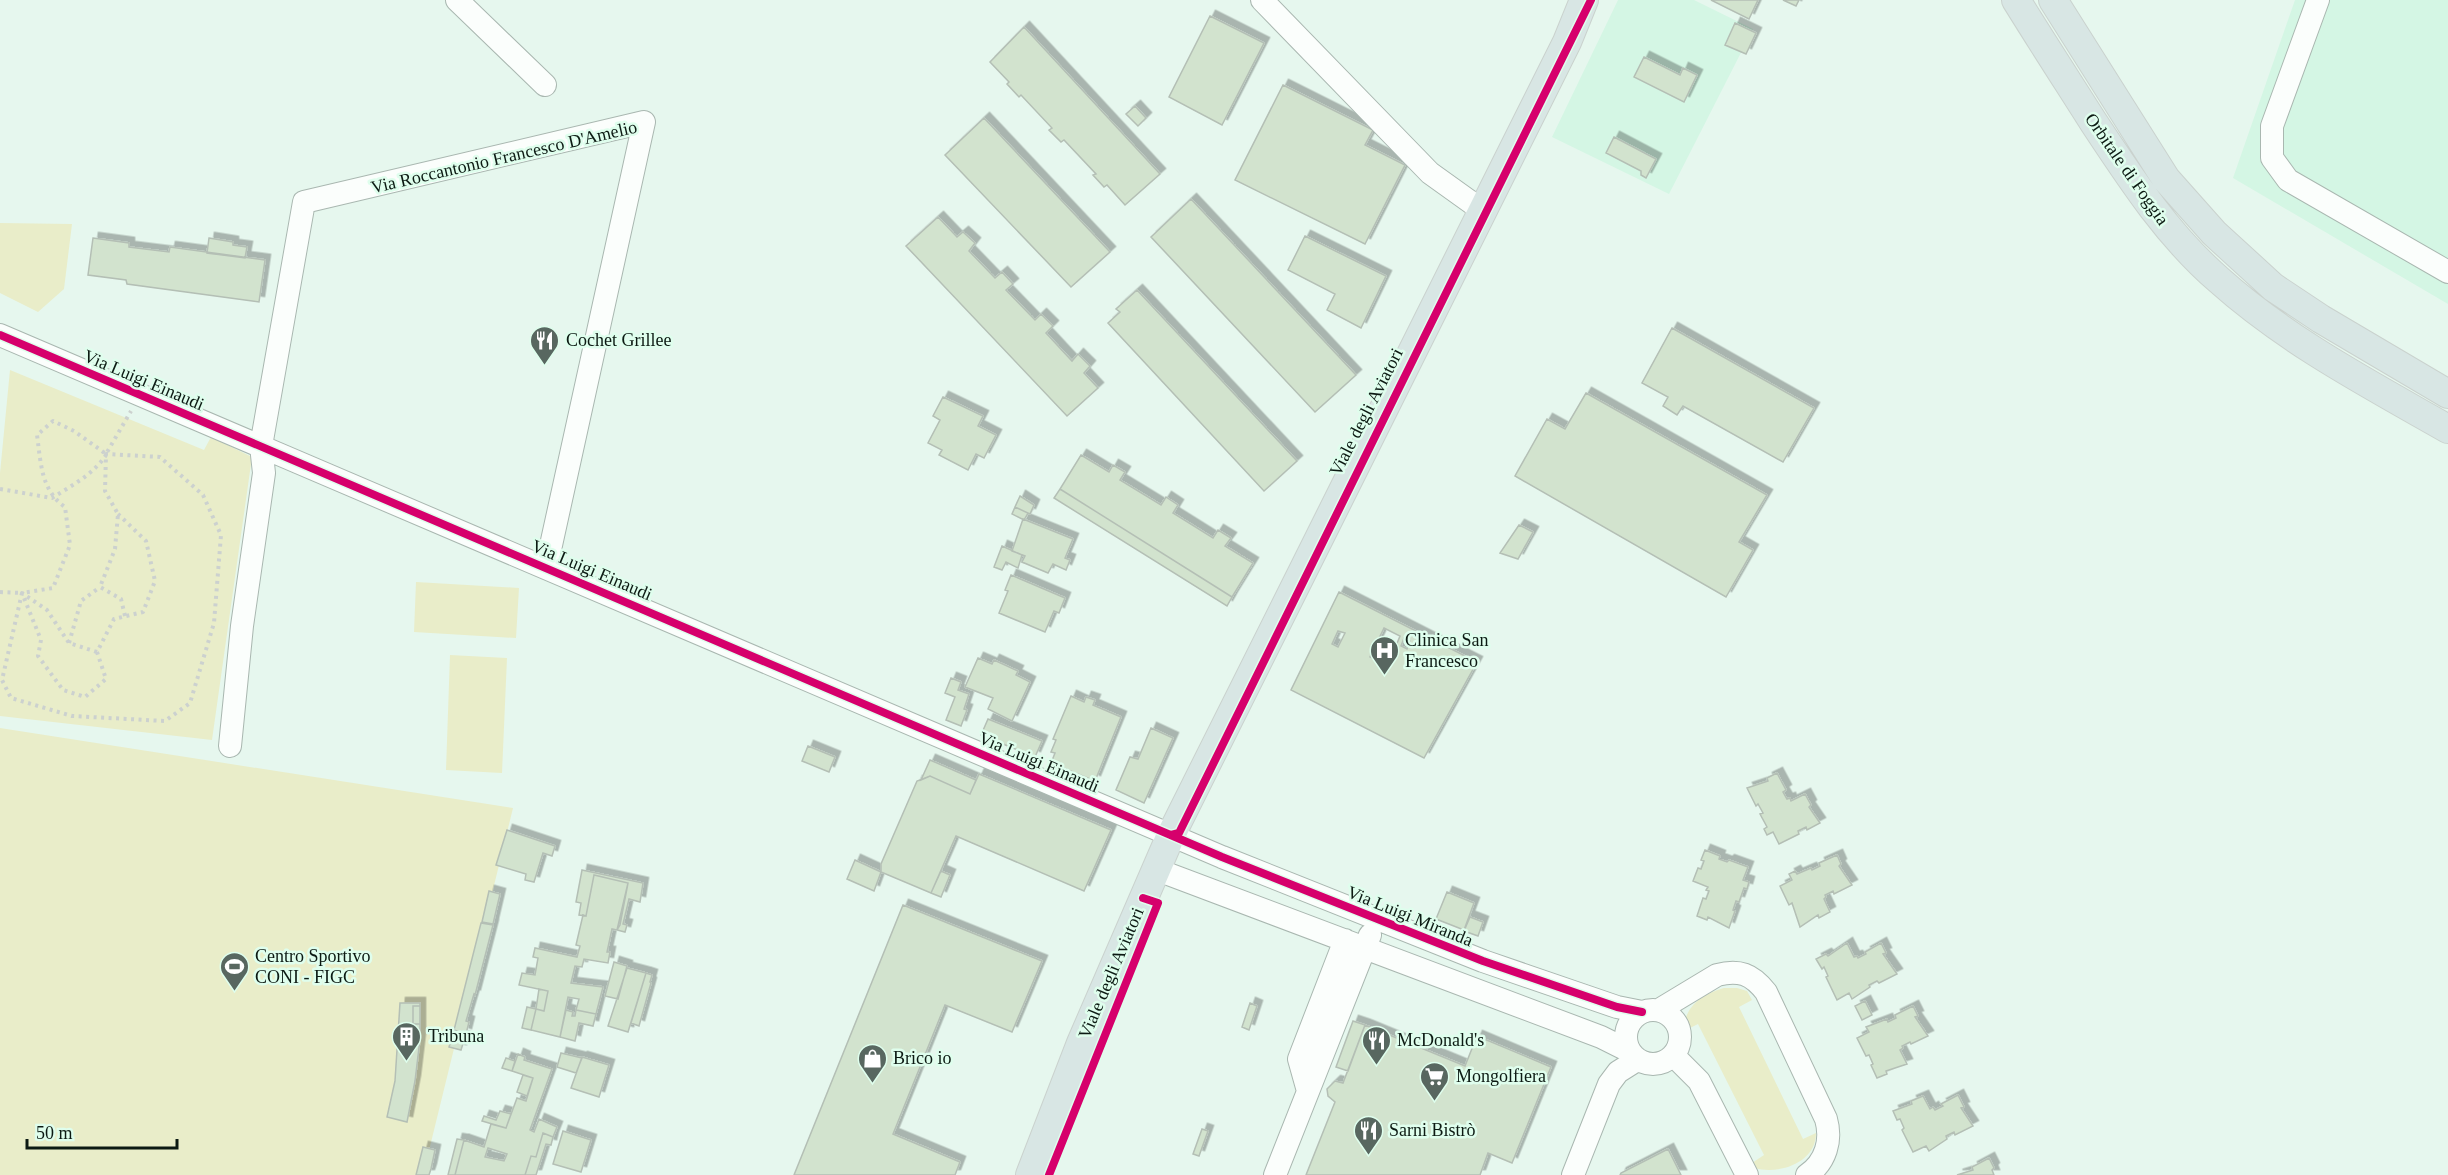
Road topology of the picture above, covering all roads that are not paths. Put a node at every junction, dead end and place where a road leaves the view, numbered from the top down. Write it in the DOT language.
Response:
graph roads {
  1 [pos="457,0"];
  2 [pos="1262,0"];
  3 [pos="1584,0"];
  4 [pos="2016,0"];
  5 [pos="2053,0"];
  6 [pos="2318,0"];
  7 [pos="545,85"];
  8 [pos="1483,211"];
  9 [pos="2448,272"];
  10 [pos="0,335"];
  11 [pos="2448,394"];
  12 [pos="2448,429"];
  13 [pos="261,446"];
  14 [pos="546,568"];
  15 [pos="230,746"];
  16 [pos="1171,835"];
  17 [pos="1155,869"];
  18 [pos="1376,919"];
  19 [pos="1355,944"];
  20 [pos="1573,992"];
  21 [pos="1650,1011"];
  22 [pos="1563,1023"];
  23 [pos="1633,1055"];
  24 [pos="1674,1056"];
  25 [pos="1029,1175"];
  26 [pos="1275,1175"];
  27 [pos="1573,1175"];
  28 [pos="1747,1175"];
  29 [pos="1807,1175"];
  1 -- 7 [label="street"];
  2 -- 8 [label="street"];
  3 -- 8 [label="main road, Viale degli Aviatori"];
  4 -- 12 [label="main road, Orbitale di Foggia"];
  5 -- 11 [label="main road, Orbitale di Foggia"];
  6 -- 9 [label="street"];
  8 -- 16 [label="main road, Viale degli Aviatori"];
  10 -- 13 [label="street, Via Luigi Einaudi"];
  13 -- 14 [label="street, Via Luigi Einaudi"];
  13 -- 14 [label="street, Via Roccantonio Francesco D'Amelio"];
  13 -- 15 [label="street"];
  14 -- 16 [label="street, Via Luigi Einaudi"];
  16 -- 17 [label="main road, Viale degli Aviatori"];
  16 -- 18 [label="street, Via Luigi Miranda"];
  17 -- 19 [label="street"];
  17 -- 25 [label="main road, Viale degli Aviatori"];
  18 -- 19 [label="street"];
  18 -- 20 [label="street, Via Luigi Miranda"];
  19 -- 22 [label="street"];
  19 -- 26 [label="street"];
  20 -- 21 [label="street, Via Luigi Miranda"];
  20 -- 22 [label="street"];
  21 -- 23 [label="street"];
  21 -- 24 [label="street"];
  21 -- 29 [label="street"];
  22 -- 23 [label="street"];
  23 -- 24 [label="street"];
  23 -- 27 [label="street"];
  24 -- 28 [label="street"];
}
